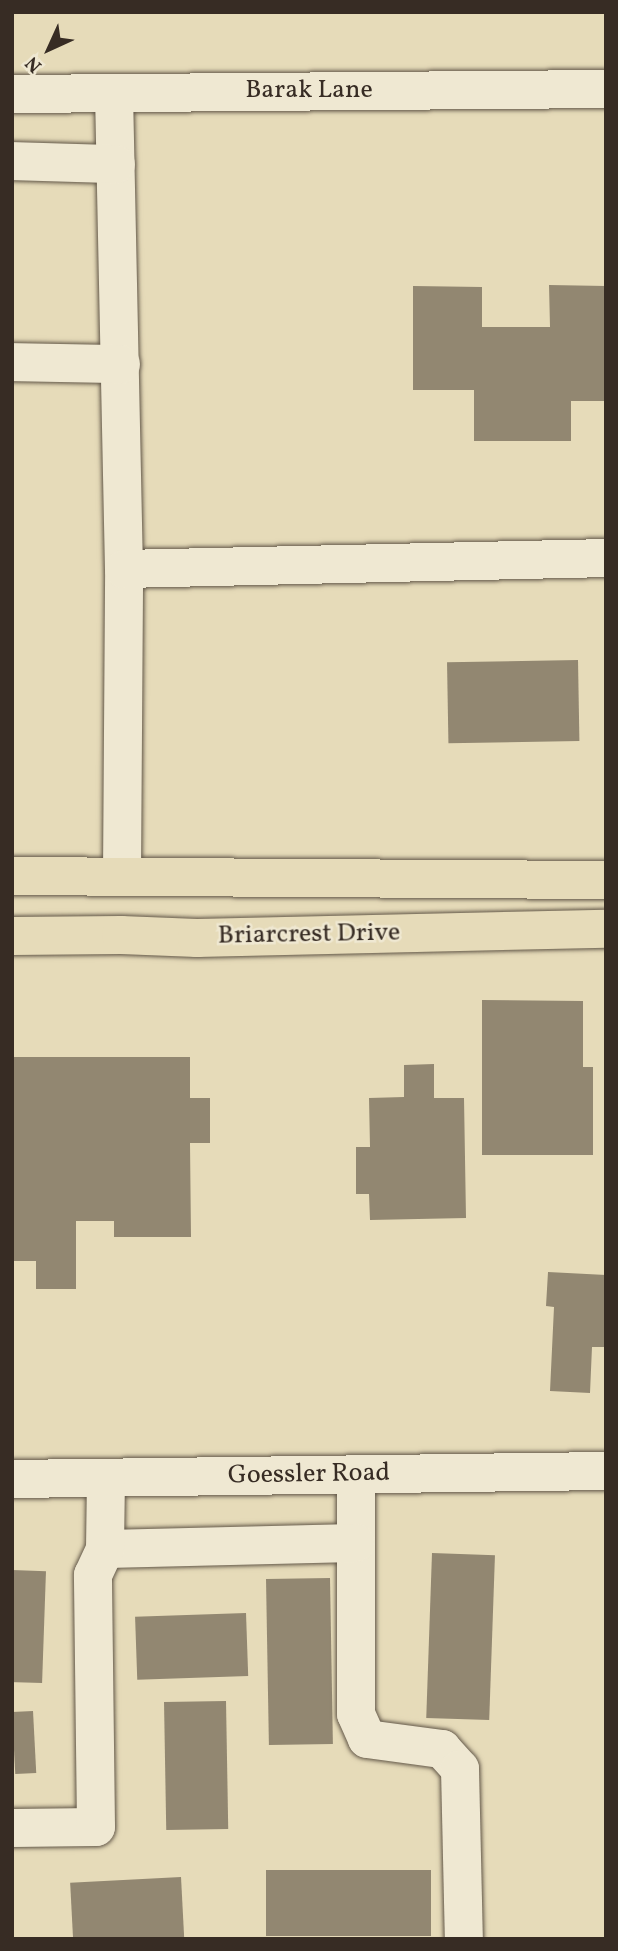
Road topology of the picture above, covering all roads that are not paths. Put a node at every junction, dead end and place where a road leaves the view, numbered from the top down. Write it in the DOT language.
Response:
graph roads {
  1 [pos="606,89"];
  2 [pos="114,93"];
  3 [pos="12,94"];
  4 [pos="12,161"];
  5 [pos="116,164"];
  6 [pos="12,362"];
  7 [pos="121,365"];
  8 [pos="606,558"];
  9 [pos="124,569"];
  10 [pos="122,875"];
  11 [pos="12,877"];
  12 [pos="606,880"];
  13 [pos="606,929"];
  14 [pos="12,936"];
  15 [pos="606,1471"];
  16 [pos="356,1475"];
  17 [pos="106,1478"];
  18 [pos="12,1479"];
  19 [pos="356,1544"];
  20 [pos="105,1549"];
  21 [pos="12,1828"];
  22 [pos="464,1939"];
  1 -- 2 [label="street, Barak Lane"];
  2 -- 3 [label="street, Barak Lane"];
  2 -- 5 [label="street"];
  4 -- 5 [label="street"];
  5 -- 7 [label="street"];
  6 -- 7 [label="street"];
  7 -- 9 [label="street"];
  8 -- 9 [label="street"];
  9 -- 10 [label="street"];
  10 -- 11 [label="main road"];
  10 -- 12 [label="main road"];
  13 -- 14 [label="main road, Briarcrest Drive"];
  15 -- 16 [label="street, Goessler Road"];
  16 -- 17 [label="street, Goessler Road"];
  16 -- 19 [label="street"];
  17 -- 18 [label="street, Goessler Road"];
  17 -- 20 [label="street"];
  19 -- 20 [label="street"];
  19 -- 22 [label="street"];
  20 -- 21 [label="street"];
}
